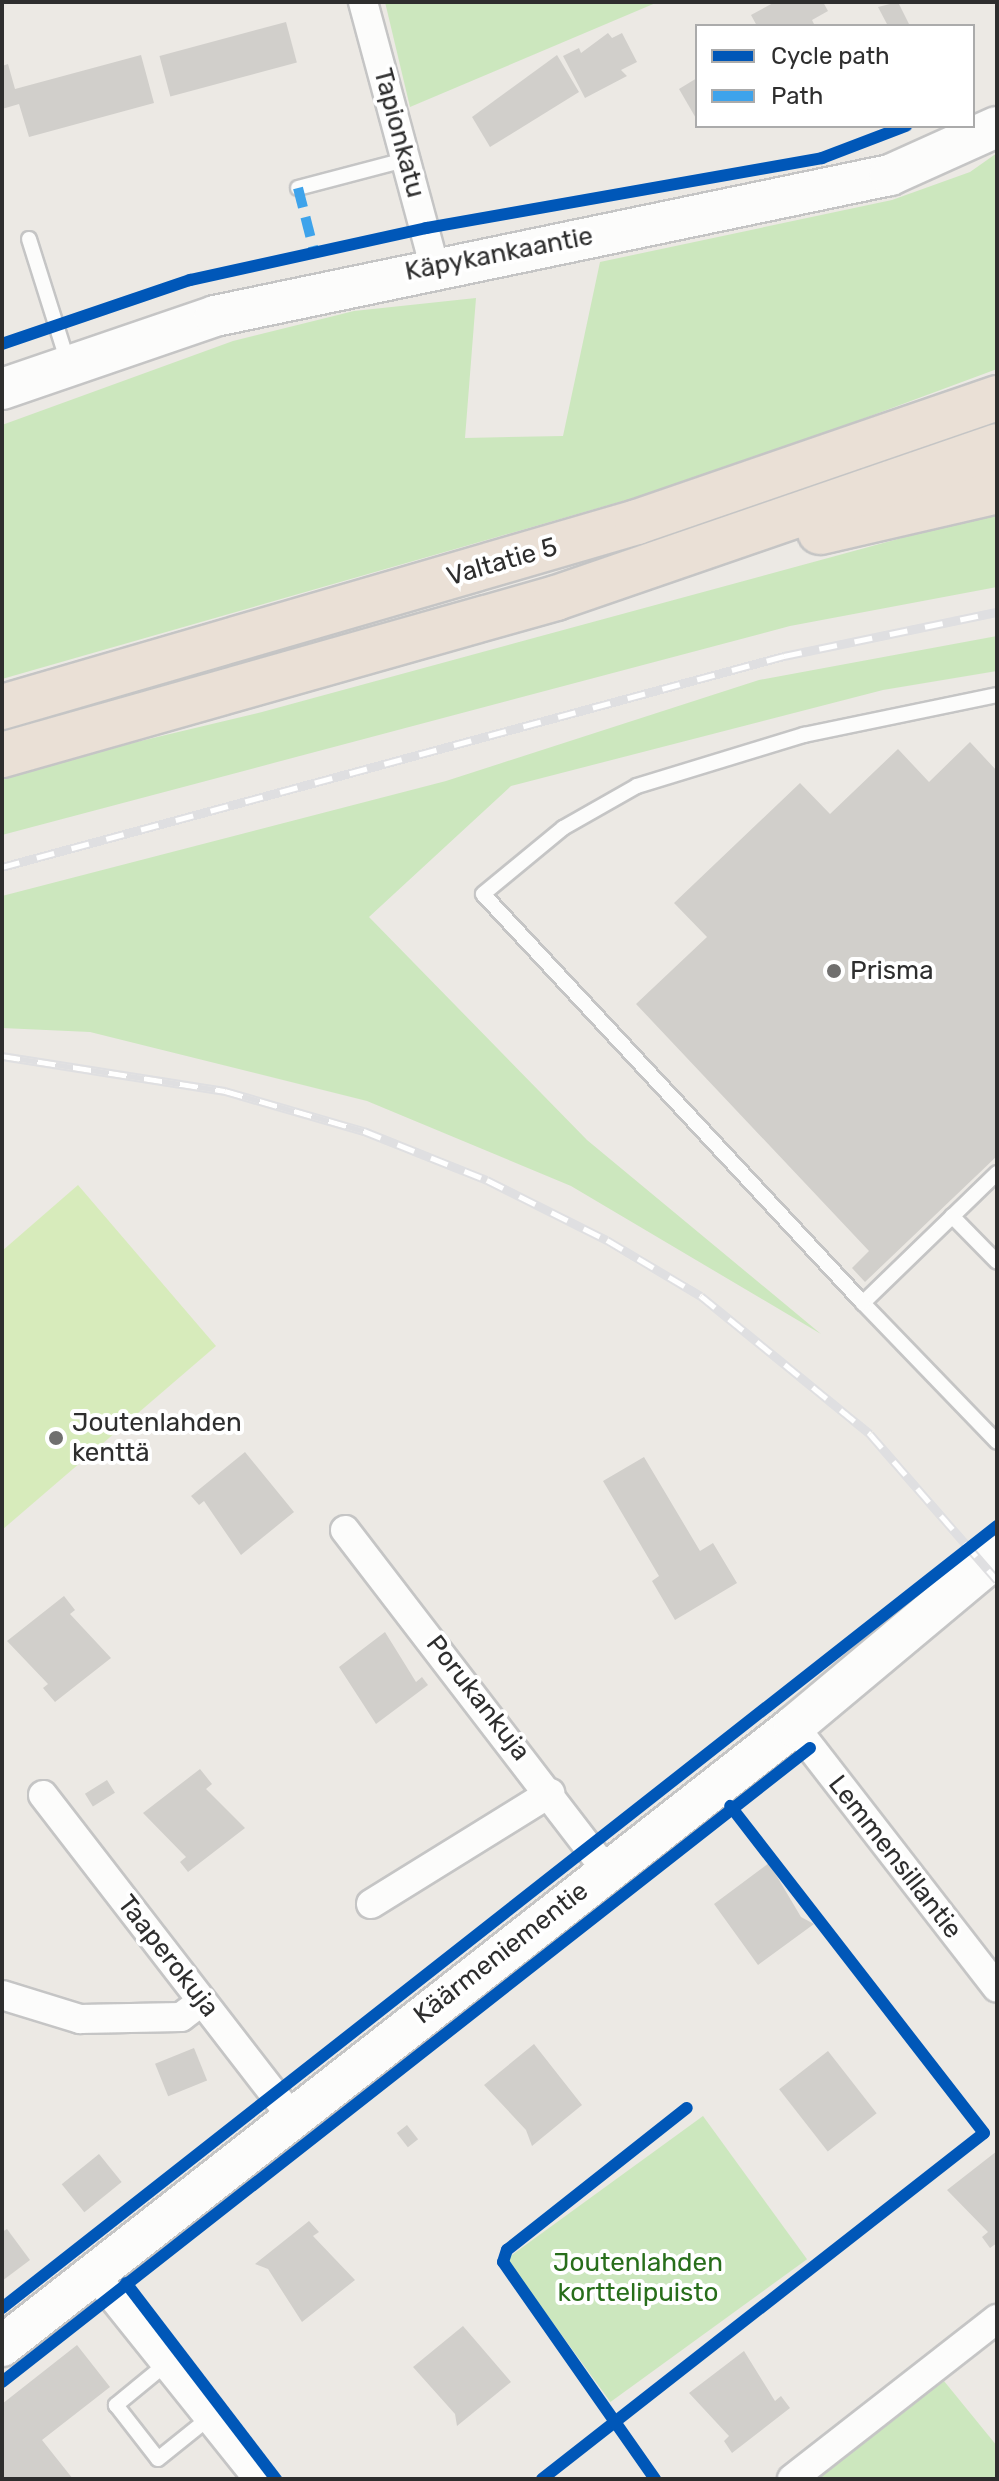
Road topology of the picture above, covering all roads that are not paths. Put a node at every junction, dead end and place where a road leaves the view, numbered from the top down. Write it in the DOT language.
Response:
graph roads {
  1 [pos="363,2"];
  2 [pos="997,127"];
  3 [pos="405,160"];
  4 [pos="298,188"];
  5 [pos="29,239"];
  6 [pos="434,265"];
  7 [pos="68,363"];
  8 [pos="2,389"];
  9 [pos="997,398"];
  10 [pos="997,446"];
  11 [pos="997,491"];
  12 [pos="718,546"];
  13 [pos="997,695"];
  14 [pos="2,707"];
  15 [pos="2,755"];
  16 [pos="997,1173"];
  17 [pos="952,1216"];
  18 [pos="997,1262"];
  19 [pos="863,1303"];
  20 [pos="997,1442"];
  21 [pos="345,1530"];
  22 [pos="997,1556"];
  23 [pos="794,1726"];
  24 [pos="550,1793"];
  25 [pos="43,1795"];
  26 [pos="606,1870"];
  27 [pos="371,1904"];
  28 [pos="997,1988"];
  29 [pos="2,1995"];
  30 [pos="202,2001"];
  31 [pos="293,2118"];
  32 [pos="94,2274"];
  33 [pos="997,2319"];
  34 [pos="2,2346"];
  35 [pos="166,2364"];
  36 [pos="209,2418"];
  37 [pos="258,2479"];
  38 [pos="792,2479"];
  1 -- 3 [label="street, Tapionkatu"];
  2 -- 6 [label="street, Käpykankaantie"];
  3 -- 4 [label="lane"];
  3 -- 6 [label="street, Tapionkatu"];
  5 -- 7 [label="lane"];
  6 -- 7 [label="street, Käpykankaantie"];
  7 -- 8 [label="street, Käpykankaantie"];
  9 -- 14 [label="highway, Valtatie 5"];
  10 -- 12 [label="highway, Valtatie 5"];
  11 -- 12 [label="highway"];
  12 -- 15 [label="highway, Valtatie 5"];
  13 -- 19 [label="lane"];
  16 -- 17 [label="lane"];
  17 -- 18 [label="lane"];
  17 -- 19 [label="lane"];
  19 -- 20 [label="lane"];
  21 -- 24 [label="street, Porukankuja"];
  22 -- 23 [label="street, Käärmeniementie"];
  23 -- 26 [label="street, Käärmeniementie"];
  23 -- 28 [label="street, Lemmensillantie"];
  24 -- 26 [label="street, Porukankuja"];
  24 -- 27 [label="street"];
  25 -- 30 [label="street, Taaperokuja"];
  26 -- 31 [label="street, Käärmeniementie"];
  29 -- 30 [label="street"];
  30 -- 31 [label="street, Taaperokuja"];
  31 -- 32 [label="street, Käärmeniementie"];
  32 -- 34 [label="street, Käärmeniementie"];
  32 -- 35 [label="street"];
  33 -- 38 [label="street"];
  35 -- 36 [label="street"];
  35 -- 36 [label="lane"];
  36 -- 37 [label="street"];
}
